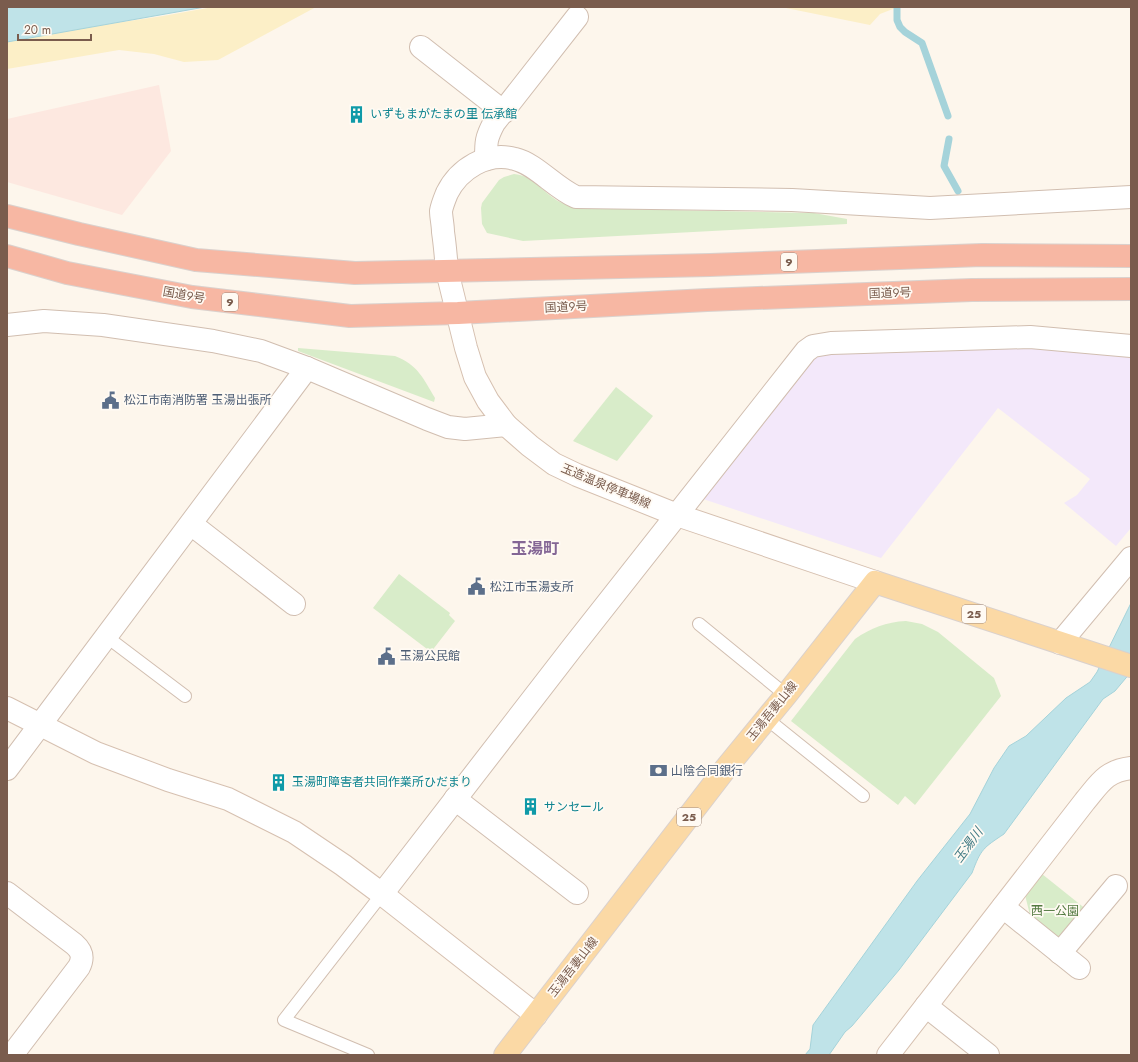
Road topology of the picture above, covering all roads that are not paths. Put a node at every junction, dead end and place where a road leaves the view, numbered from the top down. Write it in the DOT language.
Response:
graph roads {
  1 [pos="577,17"];
  2 [pos="421,48"];
  3 [pos="504,112"];
  4 [pos="486,159"];
  5 [pos="1131,197"];
  6 [pos="7,216"];
  7 [pos="7,256"];
  8 [pos="1131,256"];
  9 [pos="447,271"];
  10 [pos="1131,290"];
  11 [pos="458,313"];
  12 [pos="7,325"];
  13 [pos="1131,346"];
  14 [pos="307,368"];
  15 [pos="506,425"];
  16 [pos="676,515"];
  17 [pos="191,524"];
  18 [pos="1131,558"];
  19 [pos="875,582"];
  20 [pos="294,604"];
  21 [pos="699,624"];
  22 [pos="107,637"];
  23 [pos="1067,645"];
  24 [pos="1131,666"];
  25 [pos="786,695"];
  26 [pos="185,696"];
  27 [pos="7,708"];
  28 [pos="767,719"];
  29 [pos="40,726"];
  30 [pos="1131,768"];
  31 [pos="7,770"];
  32 [pos="863,796"];
  33 [pos="455,799"];
  34 [pos="1116,886"];
  35 [pos="7,893"];
  36 [pos="577,893"];
  37 [pos="382,894"];
  38 [pos="1003,906"];
  39 [pos="1060,953"];
  40 [pos="1079,968"];
  41 [pos="926,1006"];
  42 [pos="536,1015"];
  43 [pos="12,1055"];
  44 [pos="368,1055"];
  45 [pos="506,1055"];
  46 [pos="888,1055"];
  47 [pos="988,1055"];
  1 -- 3 [label="street"];
  2 -- 3 [label="street"];
  3 -- 4 [label="street"];
  4 -- 5 [label="street"];
  4 -- 9 [label="street, 玉造温泉停車場線"];
  6 -- 9 [label="highway, 9"];
  7 -- 11 [label="highway, 国道9号 / 9"];
  8 -- 9 [label="highway, 9"];
  9 -- 11 [label="street, 玉造温泉停車場線"];
  10 -- 11 [label="highway, 国道9号 / 9"];
  11 -- 15 [label="street, 玉造温泉停車場線"];
  12 -- 14 [label="street"];
  13 -- 16 [label="street"];
  14 -- 15 [label="street"];
  14 -- 17 [label="street"];
  15 -- 16 [label="street, 玉造温泉停車場線"];
  16 -- 19 [label="street, 玉造温泉停車場線"];
  16 -- 33 [label="street"];
  17 -- 20 [label="street"];
  17 -- 22 [label="street"];
  18 -- 23 [label="street"];
  19 -- 23 [label="main road, 25"];
  19 -- 25 [label="main road, 玉湯吾妻山線 / 25"];
  21 -- 25 [label="lane"];
  22 -- 26 [label="lane"];
  22 -- 29 [label="street"];
  23 -- 24 [label="main road, 25"];
  25 -- 28 [label="main road, 玉湯吾妻山線 / 25"];
  27 -- 29 [label="street"];
  28 -- 32 [label="lane"];
  28 -- 42 [label="main road, 玉湯吾妻山線 / 25"];
  29 -- 31 [label="street"];
  29 -- 37 [label="street"];
  30 -- 38 [label="street"];
  33 -- 36 [label="street"];
  33 -- 37 [label="street"];
  34 -- 39 [label="street"];
  35 -- 43 [label="street"];
  37 -- 42 [label="street"];
  37 -- 44 [label="lane"];
  38 -- 39 [label="street"];
  38 -- 41 [label="street"];
  39 -- 40 [label="street"];
  41 -- 46 [label="street"];
  41 -- 47 [label="street"];
  42 -- 45 [label="main road, 玉湯吾妻山線 / 25"];
}
